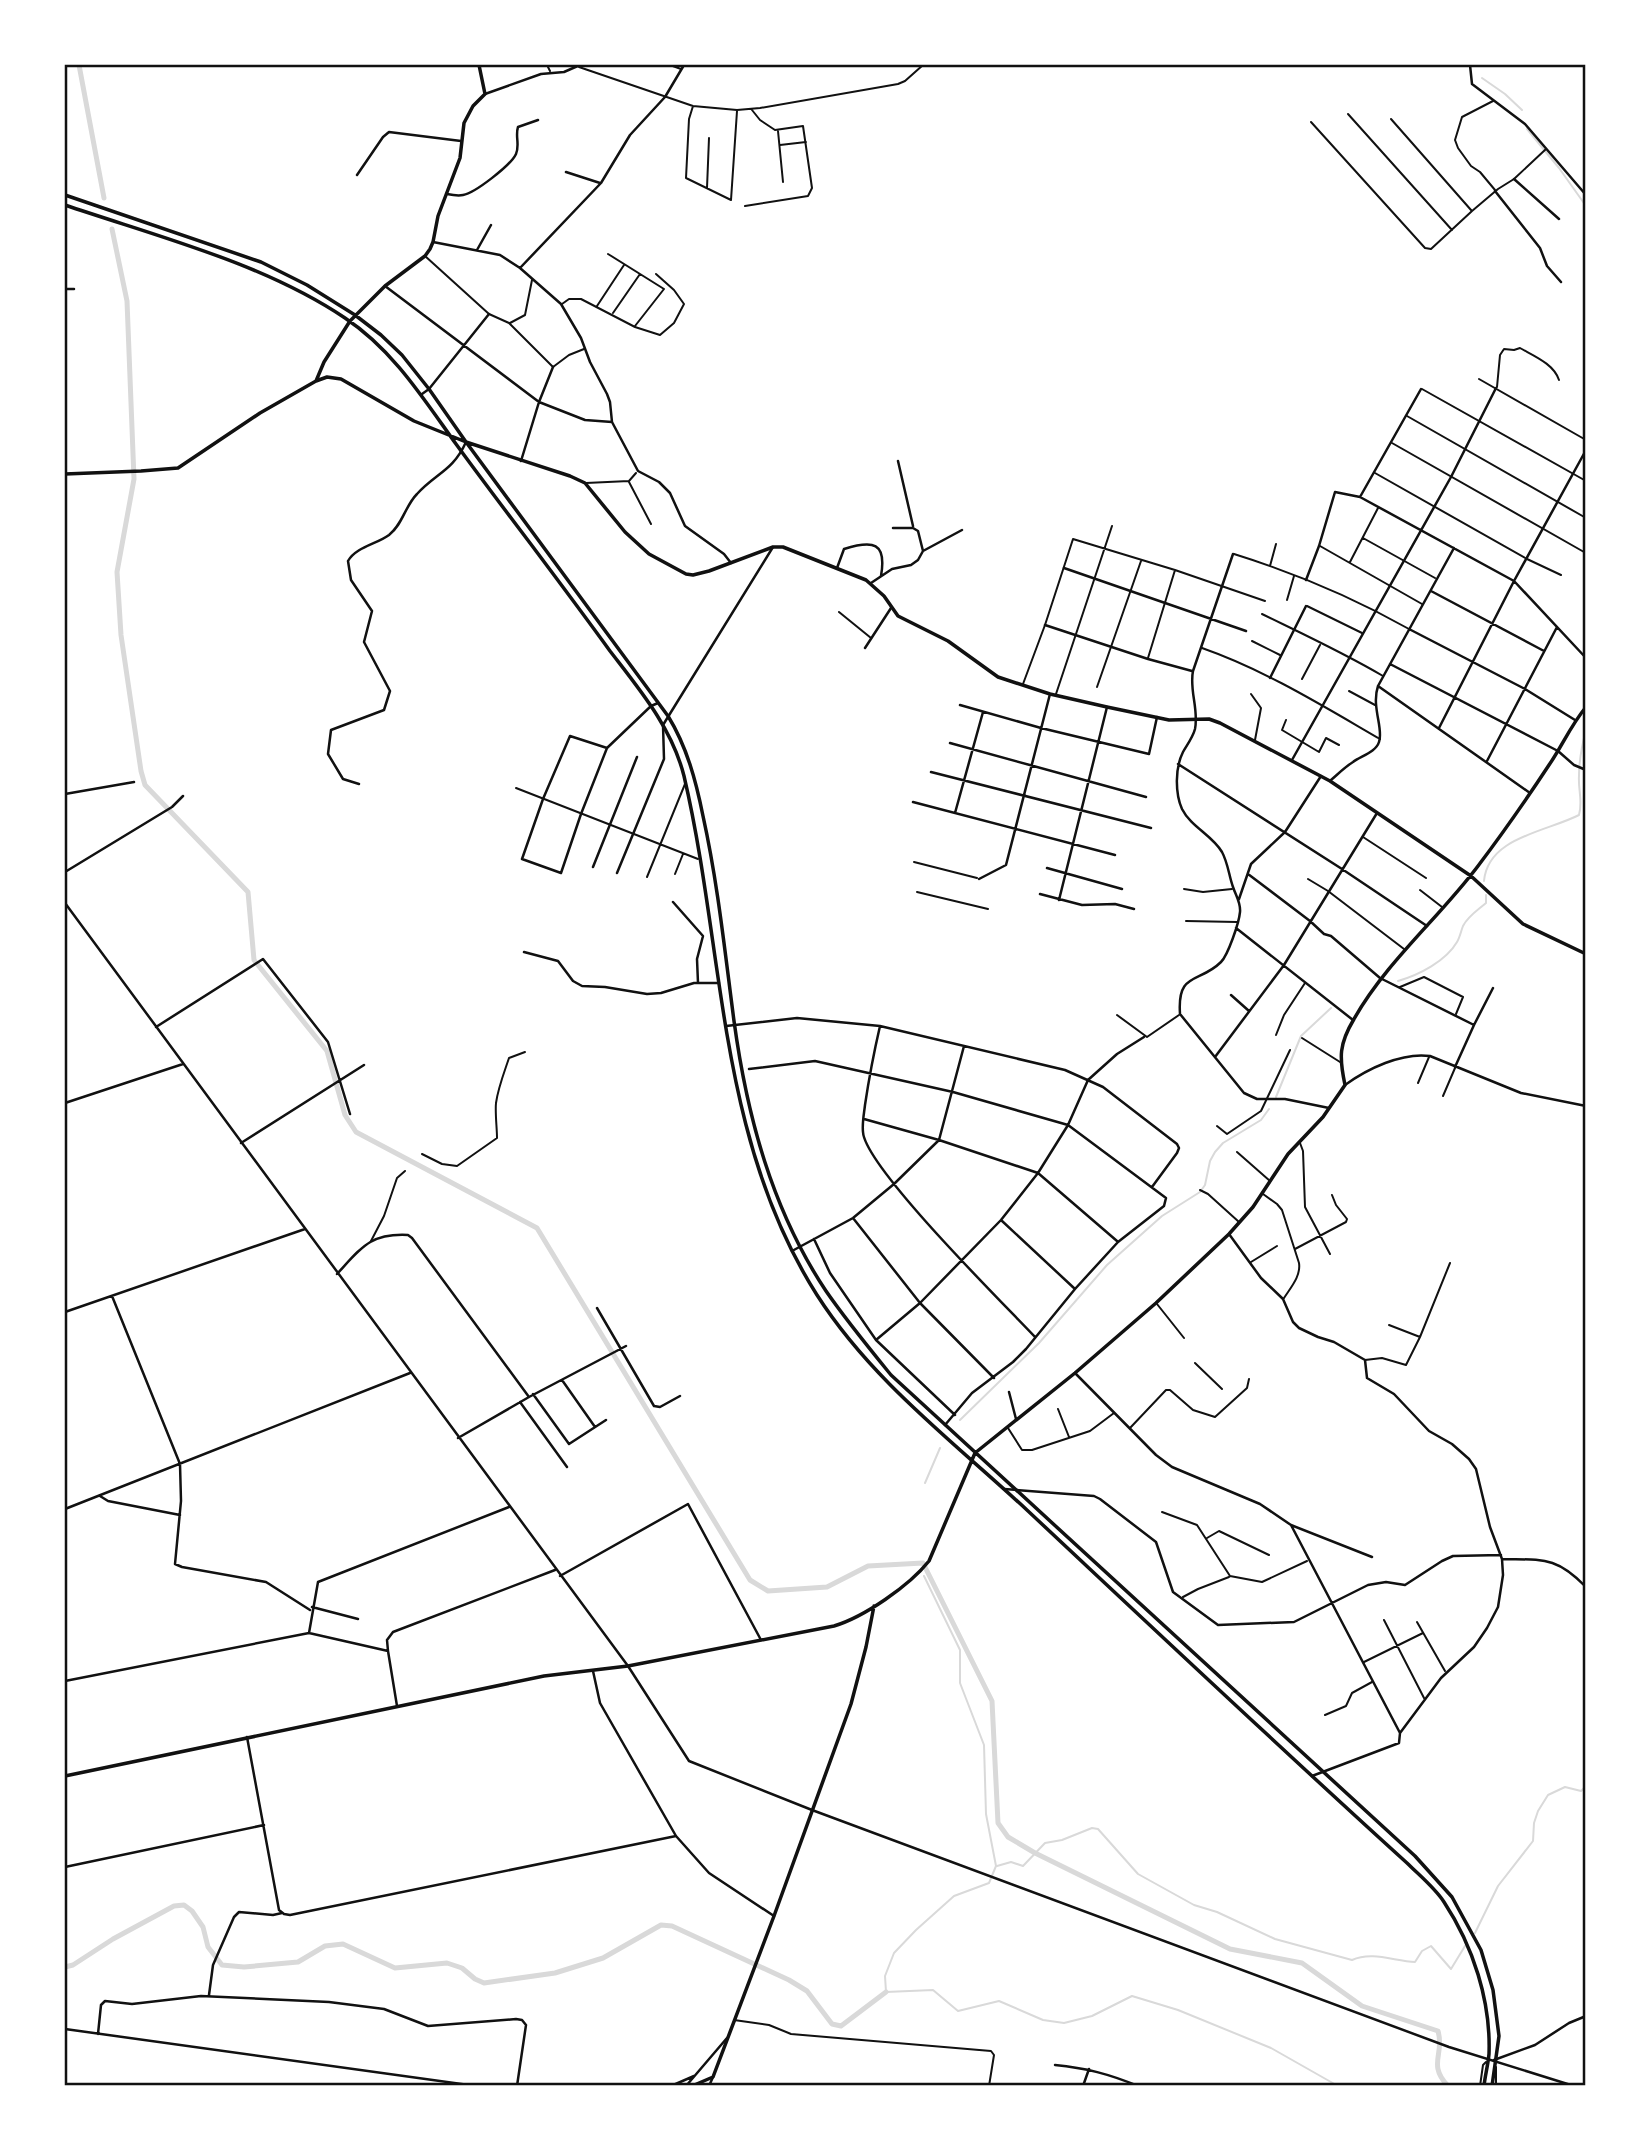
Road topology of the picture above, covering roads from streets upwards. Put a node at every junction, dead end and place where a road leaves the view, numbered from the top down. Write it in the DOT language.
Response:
graph roads {
  1 [pos="479,65"];
  2 [pos="684,65"];
  3 [pos="1470,65"];
  4 [pos="579,66"];
  5 [pos="485,94"];
  6 [pos="538,120"];
  7 [pos="462,141"];
  8 [pos="566,172"];
  9 [pos="358,175"];
  10 [pos="1514,179"];
  11 [pos="601,183"];
  12 [pos="1495,191"];
  13 [pos="447,194"];
  14 [pos="65,195"];
  15 [pos="1586,195"];
  16 [pos="65,205"];
  17 [pos="1559,219"];
  18 [pos="491,225"];
  19 [pos="433,242"];
  20 [pos="477,250"];
  21 [pos="520,268"];
  22 [pos="1561,282"];
  23 [pos="385,286"];
  24 [pos="65,289"];
  25 [pos="74,289"];
  26 [pos="489,314"];
  27 [pos="355,315"];
  28 [pos="349,321"];
  29 [pos="464,345"];
  30 [pos="554,367"];
  31 [pos="316,381"];
  32 [pos="1421,388"];
  33 [pos="1496,388"];
  34 [pos="429,389"];
  35 [pos="422,394"];
  36 [pos="540,402"];
  37 [pos="612,422"];
  38 [pos="450,435"];
  39 [pos="466,442"];
  40 [pos="1586,450"];
  41 [pos="462,452"];
  42 [pos="521,461"];
  43 [pos="898,461"];
  44 [pos="65,474"];
  45 [pos="1360,497"];
  46 [pos="893,528"];
  47 [pos="913,528"];
  48 [pos="962,530"];
  49 [pos="1421,530"];
  50 [pos="773,547"];
  51 [pos="1454,548"];
  52 [pos="923,551"];
  53 [pos="1233,554"];
  54 [pos="731,564"];
  55 [pos="837,568"];
  56 [pos="1064,568"];
  57 [pos="881,576"];
  58 [pos="1306,580"];
  59 [pos="1514,581"];
  60 [pos="871,583"];
  61 [pos="1431,591"];
  62 [pos="1306,606"];
  63 [pos="891,608"];
  64 [pos="1210,618"];
  65 [pos="1492,624"];
  66 [pos="1045,625"];
  67 [pos="1557,627"];
  68 [pos="1409,629"];
  69 [pos="1246,631"];
  70 [pos="865,648"];
  71 [pos="1544,651"];
  72 [pos="1586,657"];
  73 [pos="1473,661"];
  74 [pos="1390,664"];
  75 [pos="1193,671"];
  76 [pos="1270,678"];
  77 [pos="1378,686"];
  78 [pos="1525,689"];
  79 [pos="1053,694"];
  80 [pos="1455,696"];
  81 [pos="658,703"];
  82 [pos="960,705"];
  83 [pos="651,706"];
  84 [pos="1107,707"];
  85 [pos="1586,707"];
  86 [pos="983,712"];
  87 [pos="668,716"];
  88 [pos="1157,717"];
  89 [pos="1196,718"];
  90 [pos="1575,720"];
  91 [pos="1507,724"];
  92 [pos="663,725"];
  93 [pos="1041,728"];
  94 [pos="1439,728"];
  95 [pos="1099,742"];
  96 [pos="950,743"];
  97 [pos="607,748"];
  98 [pos="973,749"];
  99 [pos="1558,751"];
  100 [pos="637,757"];
  101 [pos="1292,760"];
  102 [pos="1487,762"];
  103 [pos="1178,764"];
  104 [pos="1032,765"];
  105 [pos="1584,770"];
  106 [pos="931,772"];
  107 [pos="1321,776"];
  108 [pos="964,780"];
  109 [pos="1088,781"];
  110 [pos="1330,781"];
  111 [pos="134,782"];
  112 [pos="359,784"];
  113 [pos="1531,793"];
  114 [pos="65,794"];
  115 [pos="183,796"];
  116 [pos="1024,796"];
  117 [pos="1146,797"];
  118 [pos="913,802"];
  119 [pos="1082,810"];
  120 [pos="955,813"];
  121 [pos="1377,813"];
  122 [pos="1151,828"];
  123 [pos="1016,830"];
  124 [pos="1285,832"];
  125 [pos="1073,844"];
  126 [pos="1115,855"];
  127 [pos="593,867"];
  128 [pos="1047,868"];
  129 [pos="1342,869"];
  130 [pos="65,872"];
  131 [pos="617,873"];
  132 [pos="1065,874"];
  133 [pos="1248,874"];
  134 [pos="1471,876"];
  135 [pos="979,879"];
  136 [pos="1122,889"];
  137 [pos="1040,894"];
  138 [pos="1239,899"];
  139 [pos="1059,900"];
  140 [pos="673,902"];
  141 [pos="65,903"];
  142 [pos="1134,909"];
  143 [pos="1310,921"];
  144 [pos="1427,926"];
  145 [pos="1236,928"];
  146 [pos="524,952"];
  147 [pos="1586,954"];
  148 [pos="1283,965"];
  149 [pos="1380,978"];
  150 [pos="698,983"];
  151 [pos="719,983"];
  152 [pos="1493,988"];
  153 [pos="1231,995"];
  154 [pos="1249,1011"];
  155 [pos="1353,1020"];
  156 [pos="734,1024"];
  157 [pos="1474,1025"];
  158 [pos="726,1026"];
  159 [pos="880,1026"];
  160 [pos="156,1027"];
  161 [pos="1144,1037"];
  162 [pos="964,1046"];
  163 [pos="1215,1058"];
  164 [pos="183,1064"];
  165 [pos="364,1065"];
  166 [pos="1455,1067"];
  167 [pos="748,1069"];
  168 [pos="870,1072"];
  169 [pos="1088,1080"];
  170 [pos="339,1081"];
  171 [pos="1345,1085"];
  172 [pos="953,1092"];
  173 [pos="65,1103"];
  174 [pos="1586,1106"];
  175 [pos="1329,1108"];
  176 [pos="350,1114"];
  177 [pos="864,1119"];
  178 [pos="1068,1125"];
  179 [pos="939,1140"];
  180 [pos="242,1143"];
  181 [pos="1038,1173"];
  182 [pos="894,1184"];
  183 [pos="1152,1187"];
  184 [pos="853,1218"];
  185 [pos="1002,1220"];
  186 [pos="305,1229"];
  187 [pos="1229,1234"];
  188 [pos="814,1239"];
  189 [pos="1118,1242"];
  190 [pos="801,1247"];
  191 [pos="792,1251"];
  192 [pos="961,1260"];
  193 [pos="337,1274"];
  194 [pos="1075,1289"];
  195 [pos="112,1296"];
  196 [pos="920,1303"];
  197 [pos="597,1308"];
  198 [pos="65,1312"];
  199 [pos="1035,1336"];
  200 [pos="876,1339"];
  201 [pos="626,1346"];
  202 [pos="620,1350"];
  203 [pos="410,1373"];
  204 [pos="1075,1373"];
  205 [pos="994,1378"];
  206 [pos="562,1380"];
  207 [pos="1009,1392"];
  208 [pos="533,1394"];
  209 [pos="680,1396"];
  210 [pos="529,1397"];
  211 [pos="520,1402"];
  212 [pos="955,1416"];
  213 [pos="606,1420"];
  214 [pos="1016,1420"];
  215 [pos="945,1426"];
  216 [pos="595,1427"];
  217 [pos="458,1438"];
  218 [pos="975,1453"];
  219 [pos="972,1461"];
  220 [pos="180,1464"];
  221 [pos="567,1467"];
  222 [pos="1004,1489"];
  223 [pos="1016,1489"];
  224 [pos="100,1496"];
  225 [pos="509,1507"];
  226 [pos="65,1509"];
  227 [pos="180,1515"];
  228 [pos="1291,1525"];
  229 [pos="1372,1557"];
  230 [pos="1502,1557"];
  231 [pos="555,1570"];
  232 [pos="560,1576"];
  233 [pos="1586,1587"];
  234 [pos="1332,1604"];
  235 [pos="874,1606"];
  236 [pos="312,1609"];
  237 [pos="358,1619"];
  238 [pos="309,1633"];
  239 [pos="761,1640"];
  240 [pos="387,1651"];
  241 [pos="628,1666"];
  242 [pos="593,1671"];
  243 [pos="65,1681"];
  244 [pos="397,1706"];
  245 [pos="1400,1733"];
  246 [pos="247,1737"];
  247 [pos="1322,1772"];
  248 [pos="65,1776"];
  249 [pos="1311,1776"];
  250 [pos="812,1810"];
  251 [pos="264,1825"];
  252 [pos="676,1836"];
  253 [pos="65,1867"];
  254 [pos="282,1913"];
  255 [pos="774,1916"];
  256 [pos="209,1996"];
  257 [pos="1586,2016"];
  258 [pos="65,2029"];
  259 [pos="98,2034"];
  260 [pos="727,2038"];
  261 [pos="1489,2058"];
  262 [pos="1494,2060"];
  263 [pos="1055,2065"];
  264 [pos="1089,2069"];
  265 [pos="694,2076"];
  266 [pos="713,2077"];
  267 [pos="679,2085"];
  268 [pos="476,2086"];
  269 [pos="517,2086"];
  270 [pos="671,2086"];
  271 [pos="686,2086"];
  272 [pos="692,2086"];
  273 [pos="709,2086"];
  274 [pos="1083,2086"];
  275 [pos="1138,2086"];
  276 [pos="1482,2086"];
  277 [pos="1494,2086"];
  278 [pos="1574,2086"];
  1 -- 5 [label="street"];
  2 -- 11 [label="street"];
  3 -- 15 [label="street"];
  4 -- 5 [label="street"];
  5 -- 7 [label="street"];
  6 -- 13 [label="street"];
  7 -- 9 [label="street"];
  7 -- 13 [label="street"];
  8 -- 11 [label="street"];
  10 -- 17 [label="street"];
  11 -- 21 [label="street"];
  12 -- 22 [label="street"];
  13 -- 19 [label="street"];
  14 -- 27 [label="street"];
  16 -- 28 [label="street"];
  18 -- 20 [label="street"];
  19 -- 20 [label="street"];
  19 -- 23 [label="street"];
  20 -- 21 [label="street"];
  21 -- 37 [label="street"];
  23 -- 27 [label="street"];
  23 -- 29 [label="street"];
  24 -- 25 [label="street"];
  26 -- 29 [label="street"];
  27 -- 28 [label="street"];
  27 -- 34 [label="street"];
  28 -- 31 [label="street"];
  28 -- 35 [label="street"];
  29 -- 34 [label="street"];
  29 -- 36 [label="street"];
  30 -- 36 [label="street"];
  31 -- 38 [label="street"];
  31 -- 44 [label="street"];
  32 -- 45 [label="street"];
  33 -- 49 [label="street"];
  34 -- 35 [label="street"];
  34 -- 39 [label="street"];
  35 -- 38 [label="street"];
  36 -- 37 [label="street"];
  36 -- 42 [label="street"];
  37 -- 54 [label="street"];
  38 -- 39 [label="street"];
  38 -- 41 [label="street"];
  39 -- 41 [label="street"];
  39 -- 42 [label="street"];
  39 -- 81 [label="street"];
  40 -- 59 [label="street"];
  41 -- 83 [label="street"];
  41 -- 112 [label="street"];
  42 -- 54 [label="street"];
  43 -- 47 [label="street"];
  45 -- 49 [label="street"];
  45 -- 58 [label="street"];
  46 -- 47 [label="street"];
  47 -- 52 [label="street"];
  48 -- 52 [label="street"];
  49 -- 51 [label="street"];
  49 -- 101 [label="street"];
  50 -- 54 [label="street"];
  50 -- 55 [label="street"];
  50 -- 87 [label="street"];
  51 -- 59 [label="street"];
  51 -- 61 [label="street"];
  52 -- 57 [label="street"];
  53 -- 64 [label="street"];
  55 -- 57 [label="street"];
  55 -- 60 [label="street"];
  56 -- 64 [label="street"];
  57 -- 60 [label="street"];
  59 -- 65 [label="street"];
  59 -- 67 [label="street"];
  60 -- 63 [label="street"];
  61 -- 65 [label="street"];
  61 -- 68 [label="street"];
  62 -- 76 [label="street"];
  63 -- 70 [label="street"];
  63 -- 79 [label="street"];
  64 -- 69 [label="street"];
  64 -- 75 [label="street"];
  65 -- 71 [label="street"];
  65 -- 73 [label="street"];
  66 -- 75 [label="street"];
  67 -- 71 [label="street"];
  67 -- 72 [label="street"];
  68 -- 73 [label="street"];
  68 -- 74 [label="street"];
  71 -- 78 [label="street"];
  73 -- 78 [label="street"];
  73 -- 80 [label="street"];
  74 -- 77 [label="street"];
  74 -- 80 [label="street"];
  75 -- 89 [label="street"];
  77 -- 94 [label="street"];
  77 -- 110 [label="street"];
  78 -- 90 [label="street"];
  78 -- 91 [label="street"];
  79 -- 84 [label="street"];
  79 -- 93 [label="street"];
  80 -- 91 [label="street"];
  80 -- 94 [label="street"];
  81 -- 83 [label="street"];
  81 -- 87 [label="street"];
  82 -- 86 [label="street"];
  83 -- 92 [label="street"];
  83 -- 97 [label="street"];
  84 -- 88 [label="street"];
  84 -- 95 [label="street"];
  85 -- 90 [label="street"];
  86 -- 93 [label="street"];
  86 -- 98 [label="street"];
  87 -- 92 [label="street"];
  87 -- 156 [label="street"];
  88 -- 89 [label="street"];
  88 -- 95 [label="street"];
  89 -- 101 [label="street"];
  89 -- 103 [label="street"];
  90 -- 99 [label="street"];
  91 -- 99 [label="street"];
  91 -- 102 [label="street"];
  92 -- 131 [label="street"];
  92 -- 151 [label="street"];
  93 -- 95 [label="street"];
  93 -- 104 [label="street"];
  94 -- 102 [label="street"];
  95 -- 109 [label="street"];
  96 -- 98 [label="street"];
  97 -- 97 [label="street"];
  98 -- 104 [label="street"];
  98 -- 108 [label="street"];
  99 -- 105 [label="street"];
  99 -- 113 [label="street"];
  100 -- 127 [label="street"];
  101 -- 107 [label="street"];
  102 -- 113 [label="street"];
  103 -- 124 [label="street"];
  103 -- 138 [label="street"];
  104 -- 109 [label="street"];
  104 -- 116 [label="street"];
  106 -- 108 [label="street"];
  107 -- 110 [label="street"];
  107 -- 124 [label="street"];
  108 -- 116 [label="street"];
  108 -- 120 [label="street"];
  109 -- 117 [label="street"];
  109 -- 119 [label="street"];
  110 -- 121 [label="street"];
  111 -- 114 [label="street"];
  113 -- 134 [label="street"];
  115 -- 130 [label="street"];
  116 -- 119 [label="street"];
  116 -- 123 [label="street"];
  118 -- 120 [label="street"];
  119 -- 122 [label="street"];
  119 -- 125 [label="street"];
  120 -- 123 [label="street"];
  121 -- 129 [label="street"];
  121 -- 134 [label="street"];
  123 -- 125 [label="street"];
  123 -- 135 [label="street"];
  124 -- 129 [label="street"];
  124 -- 133 [label="street"];
  125 -- 126 [label="street"];
  125 -- 132 [label="street"];
  128 -- 132 [label="street"];
  129 -- 143 [label="street"];
  129 -- 144 [label="street"];
  132 -- 136 [label="street"];
  132 -- 139 [label="street"];
  133 -- 138 [label="street"];
  133 -- 143 [label="street"];
  134 -- 144 [label="street"];
  134 -- 147 [label="street"];
  137 -- 139 [label="street"];
  138 -- 145 [label="street"];
  139 -- 142 [label="street"];
  140 -- 150 [label="street"];
  141 -- 160 [label="street"];
  143 -- 148 [label="street"];
  143 -- 149 [label="street"];
  144 -- 149 [label="street"];
  145 -- 148 [label="street"];
  145 -- 163 [label="street"];
  146 -- 150 [label="street"];
  148 -- 154 [label="street"];
  148 -- 155 [label="street"];
  149 -- 155 [label="street"];
  149 -- 157 [label="street"];
  150 -- 151 [label="street"];
  151 -- 158 [label="street"];
  152 -- 157 [label="street"];
  153 -- 154 [label="street"];
  154 -- 163 [label="street"];
  155 -- 171 [label="street"];
  156 -- 158 [label="street"];
  156 -- 159 [label="street"];
  156 -- 190 [label="street"];
  157 -- 166 [label="street"];
  158 -- 191 [label="street"];
  159 -- 162 [label="street"];
  159 -- 168 [label="street"];
  160 -- 164 [label="street"];
  160 -- 170 [label="street"];
  161 -- 169 [label="street"];
  162 -- 169 [label="street"];
  162 -- 172 [label="street"];
  163 -- 175 [label="street"];
  164 -- 173 [label="street"];
  164 -- 180 [label="street"];
  165 -- 170 [label="street"];
  166 -- 171 [label="street"];
  166 -- 174 [label="street"];
  167 -- 168 [label="street"];
  168 -- 172 [label="street"];
  168 -- 177 [label="street"];
  169 -- 178 [label="street"];
  169 -- 183 [label="street"];
  170 -- 176 [label="street"];
  170 -- 180 [label="street"];
  171 -- 175 [label="street"];
  172 -- 178 [label="street"];
  172 -- 179 [label="street"];
  175 -- 187 [label="street"];
  177 -- 179 [label="street"];
  177 -- 182 [label="street"];
  178 -- 181 [label="street"];
  178 -- 183 [label="street"];
  179 -- 181 [label="street"];
  179 -- 182 [label="street"];
  180 -- 186 [label="street"];
  181 -- 185 [label="street"];
  181 -- 189 [label="street"];
  182 -- 184 [label="street"];
  182 -- 192 [label="street"];
  183 -- 189 [label="street"];
  184 -- 188 [label="street"];
  184 -- 196 [label="street"];
  185 -- 192 [label="street"];
  185 -- 194 [label="street"];
  186 -- 193 [label="street"];
  186 -- 195 [label="street"];
  187 -- 204 [label="street"];
  187 -- 230 [label="street"];
  188 -- 190 [label="street"];
  188 -- 200 [label="street"];
  189 -- 194 [label="street"];
  190 -- 191 [label="street"];
  190 -- 215 [label="street"];
  191 -- 219 [label="street"];
  192 -- 196 [label="street"];
  192 -- 199 [label="street"];
  193 -- 203 [label="street"];
  193 -- 210 [label="street"];
  194 -- 199 [label="street"];
  195 -- 198 [label="street"];
  195 -- 220 [label="street"];
  196 -- 200 [label="street"];
  196 -- 205 [label="street"];
  197 -- 202 [label="street"];
  199 -- 205 [label="street"];
  200 -- 212 [label="street"];
  201 -- 202 [label="street"];
  202 -- 206 [label="street"];
  202 -- 209 [label="street"];
  203 -- 217 [label="street"];
  203 -- 220 [label="street"];
  204 -- 214 [label="street"];
  204 -- 228 [label="street"];
  205 -- 212 [label="street"];
  206 -- 208 [label="street"];
  206 -- 216 [label="street"];
  207 -- 214 [label="street"];
  208 -- 210 [label="street"];
  208 -- 216 [label="street"];
  210 -- 211 [label="street"];
  211 -- 217 [label="street"];
  211 -- 221 [label="street"];
  212 -- 215 [label="street"];
  213 -- 216 [label="street"];
  214 -- 218 [label="street"];
  215 -- 218 [label="street"];
  217 -- 225 [label="street"];
  218 -- 219 [label="street"];
  218 -- 223 [label="street"];
  219 -- 222 [label="street"];
  219 -- 235 [label="street"];
  220 -- 224 [label="street"];
  220 -- 227 [label="street"];
  222 -- 223 [label="street"];
  222 -- 249 [label="street"];
  223 -- 234 [label="street"];
  223 -- 247 [label="street"];
  224 -- 226 [label="street"];
  224 -- 227 [label="street"];
  225 -- 231 [label="street"];
  225 -- 236 [label="street"];
  227 -- 236 [label="street"];
  228 -- 229 [label="street"];
  228 -- 234 [label="street"];
  230 -- 233 [label="street"];
  230 -- 234 [label="street"];
  230 -- 245 [label="street"];
  231 -- 232 [label="street"];
  231 -- 240 [label="street"];
  232 -- 239 [label="street"];
  232 -- 241 [label="street"];
  234 -- 245 [label="street"];
  235 -- 239 [label="street"];
  235 -- 250 [label="street"];
  236 -- 237 [label="street"];
  236 -- 238 [label="street"];
  238 -- 240 [label="street"];
  238 -- 243 [label="street"];
  239 -- 241 [label="street"];
  240 -- 244 [label="street"];
  241 -- 242 [label="street"];
  241 -- 250 [label="street"];
  242 -- 244 [label="street"];
  242 -- 252 [label="street"];
  244 -- 246 [label="street"];
  245 -- 247 [label="street"];
  246 -- 248 [label="street"];
  246 -- 251 [label="street"];
  247 -- 249 [label="street"];
  247 -- 262 [label="street"];
  249 -- 261 [label="street"];
  250 -- 255 [label="street"];
  250 -- 261 [label="street"];
  251 -- 253 [label="street"];
  251 -- 254 [label="street"];
  252 -- 254 [label="street"];
  252 -- 255 [label="street"];
  254 -- 256 [label="street"];
  255 -- 260 [label="street"];
  256 -- 259 [label="street"];
  256 -- 269 [label="street"];
  257 -- 262 [label="street"];
  258 -- 259 [label="street"];
  259 -- 268 [label="street"];
  260 -- 265 [label="street"];
  260 -- 266 [label="street"];
  261 -- 262 [label="street"];
  261 -- 276 [label="street"];
  262 -- 277 [label="street"];
  262 -- 278 [label="street"];
  263 -- 264 [label="street"];
  264 -- 274 [label="street"];
  264 -- 275 [label="street"];
  265 -- 267 [label="street"];
  265 -- 271 [label="street"];
  266 -- 272 [label="street"];
  266 -- 273 [label="street"];
  267 -- 270 [label="street"];
}
